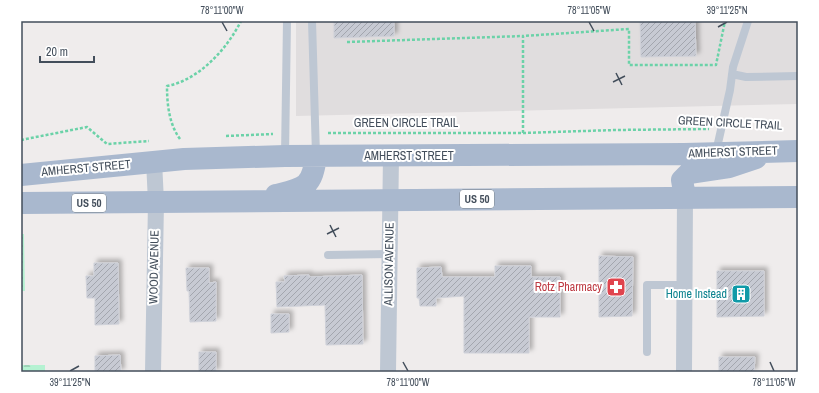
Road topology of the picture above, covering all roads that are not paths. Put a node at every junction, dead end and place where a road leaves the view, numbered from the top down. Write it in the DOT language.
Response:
graph roads {
  1 [pos="287,21"];
  2 [pos="312,21"];
  3 [pos="748,21"];
  4 [pos="732,74"];
  5 [pos="798,76"];
  6 [pos="153,151"];
  7 [pos="789,151"];
  8 [pos="716,152"];
  9 [pos="285,156"];
  10 [pos="316,156"];
  11 [pos="391,156"];
  12 [pos="21,175"];
  13 [pos="798,197"];
  14 [pos="685,198"];
  15 [pos="389,200"];
  16 [pos="156,202"];
  17 [pos="249,202"];
  18 [pos="21,203"];
  19 [pos="389,254"];
  20 [pos="328,255"];
  21 [pos="684,285"];
  22 [pos="647,352"];
  23 [pos="153,372"];
  24 [pos="388,372"];
  25 [pos="684,372"];
  1 -- 9 [label="lane"];
  2 -- 10 [label="lane"];
  3 -- 4 [label="lane"];
  4 -- 5 [label="lane"];
  4 -- 8 [label="lane"];
  6 -- 9 [label="main road, AMHERST STREET"];
  6 -- 12 [label="main road, AMHERST STREET"];
  6 -- 16 [label="street, WOOD AVENUE"];
  7 -- 8 [label="main road, AMHERST STREET"];
  7 -- 14 [label="main road"];
  8 -- 11 [label="main road, AMHERST STREET"];
  9 -- 10 [label="main road, AMHERST STREET"];
  10 -- 11 [label="main road, AMHERST STREET"];
  10 -- 17 [label="main road"];
  11 -- 15 [label="street, ALLISON AVENUE"];
  13 -- 14 [label="main road, US 50"];
  14 -- 15 [label="main road, US 50"];
  14 -- 21 [label="street"];
  15 -- 17 [label="main road, US 50"];
  15 -- 19 [label="street, ALLISON AVENUE"];
  16 -- 17 [label="main road, US 50"];
  16 -- 18 [label="main road, US 50"];
  16 -- 23 [label="street, WOOD AVENUE"];
  19 -- 20 [label="lane"];
  19 -- 24 [label="street, ALLISON AVENUE"];
  21 -- 22 [label="lane"];
  21 -- 25 [label="street"];
}
